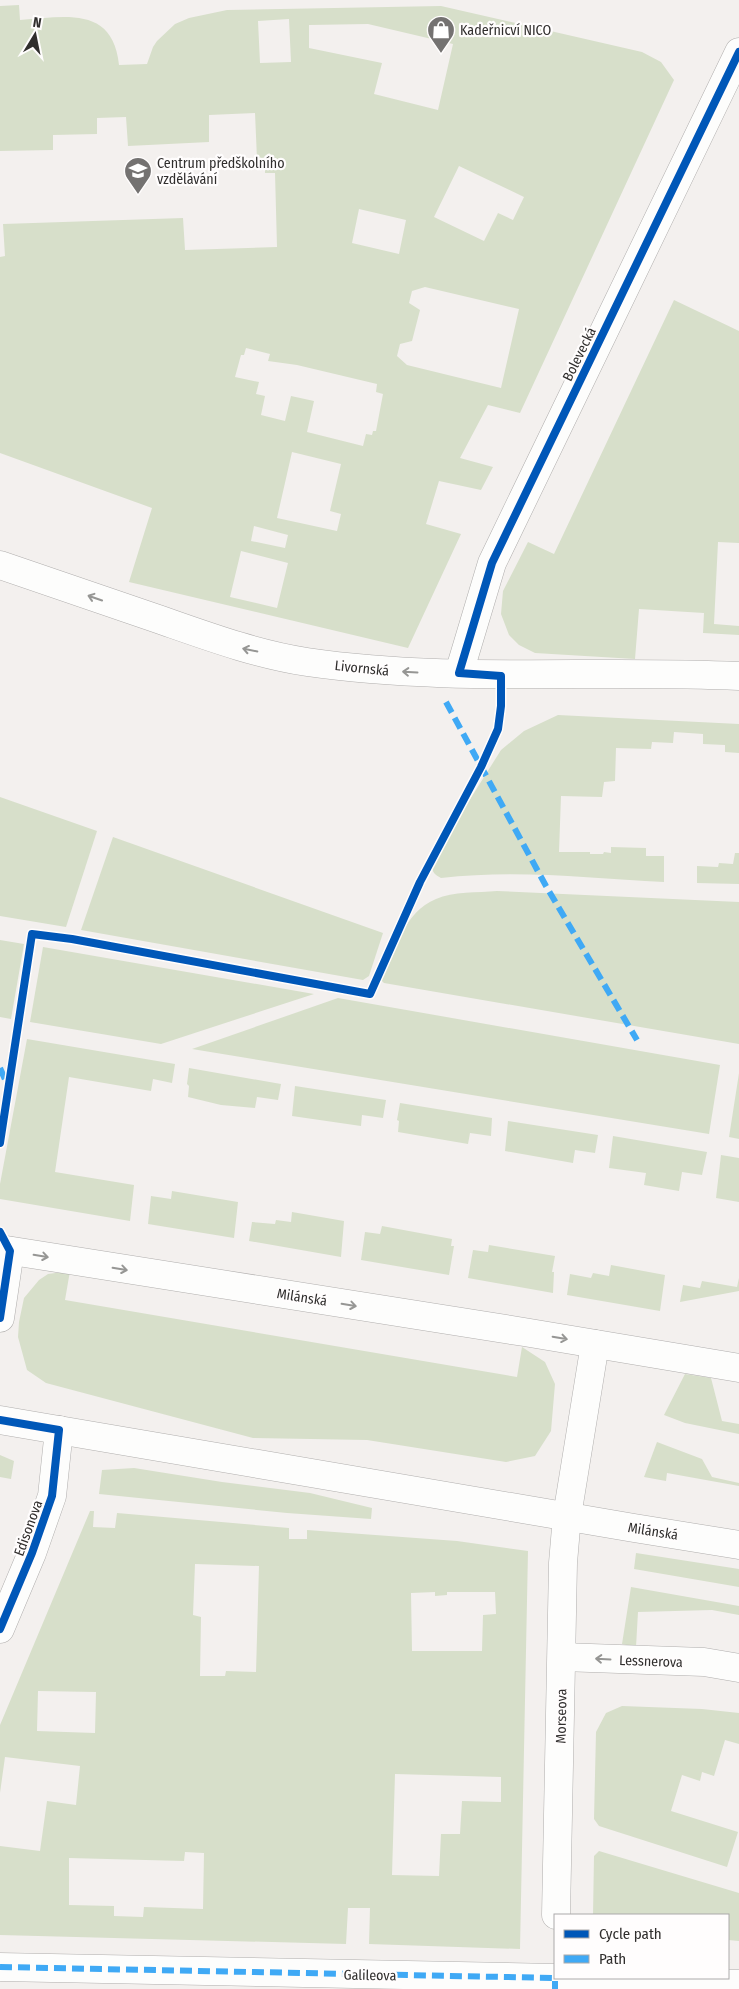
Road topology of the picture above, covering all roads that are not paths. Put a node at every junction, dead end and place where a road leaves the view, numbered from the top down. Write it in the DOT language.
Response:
graph roads {
  1 [pos="739,52"];
  2 [pos="0,565"];
  3 [pos="459,673"];
  4 [pos="739,676"];
  5 [pos="5,1250"];
  6 [pos="0,1318"];
  7 [pos="595,1344"];
  8 [pos="739,1368"];
  9 [pos="0,1420"];
  10 [pos="59,1430"];
  11 [pos="567,1516"];
  12 [pos="739,1544"];
  13 [pos="0,1629"];
  14 [pos="562,1657"];
  15 [pos="739,1668"];
  16 [pos="556,1914"];
  17 [pos="0,1967"];
  18 [pos="555,1980"];
  19 [pos="739,1984"];
  1 -- 3 [label="street, Bolevecká"];
  3 -- 2 [label="street, Livornská, one-way"];
  3 -- 4 [label="street, Livornská"];
  5 -- 6 [label="street, Milánská"];
  5 -- 7 [label="street, Milánská, one-way"];
  7 -- 8 [label="street, Milánská"];
  7 -- 11 [label="street"];
  9 -- 10 [label="street, Milánská"];
  10 -- 11 [label="street, Milánská"];
  10 -- 13 [label="street, Edisonova"];
  11 -- 12 [label="street, Milánská"];
  11 -- 14 [label="street, Morseova"];
  15 -- 14 [label="street, Lessnerova, one-way"];
  14 -- 16 [label="street, Morseova"];
  17 -- 18 [label="street, Galileova"];
  18 -- 19 [label="street, Galileova"];
}
